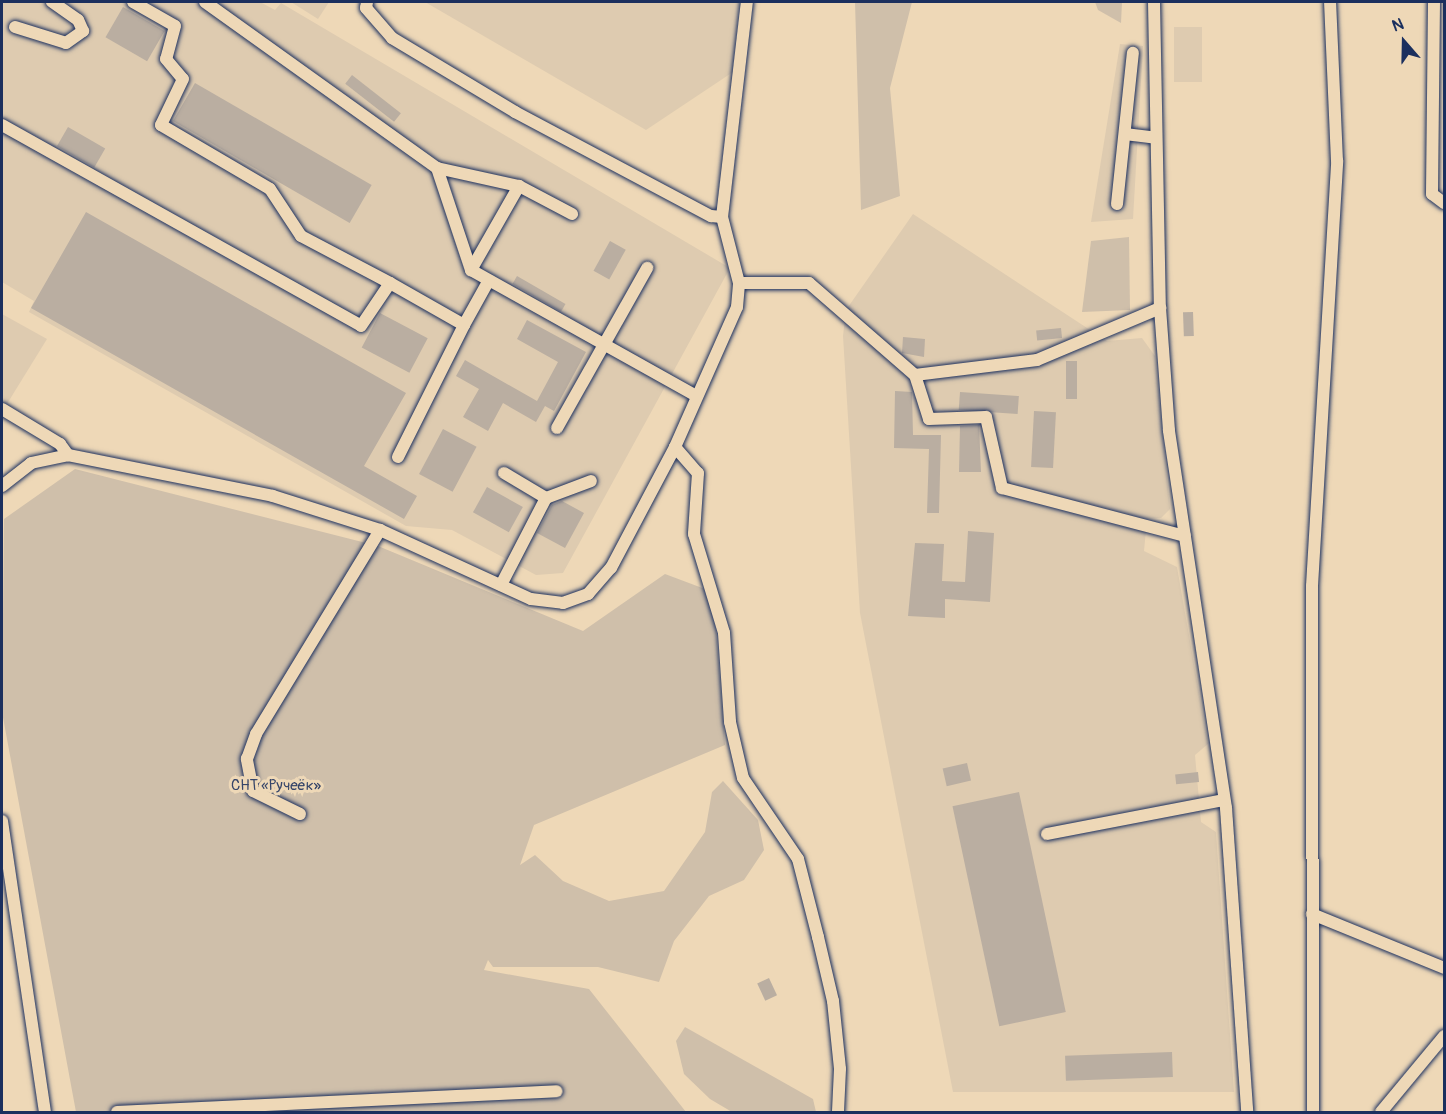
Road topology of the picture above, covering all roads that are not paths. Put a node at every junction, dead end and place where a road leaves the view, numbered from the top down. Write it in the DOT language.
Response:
graph roads {
  1 [pos="52,2"];
  2 [pos="133,2"];
  3 [pos="205,2"];
  4 [pos="368,2"];
  5 [pos="747,2"];
  6 [pos="1154,2"];
  7 [pos="1330,2"];
  8 [pos="1434,2"];
  9 [pos="15,27"];
  10 [pos="1133,53"];
  11 [pos="2,125"];
  12 [pos="1125,134"];
  13 [pos="1156,138"];
  14 [pos="437,168"];
  15 [pos="519,186"];
  16 [pos="1444,203"];
  17 [pos="1117,204"];
  18 [pos="572,214"];
  19 [pos="722,217"];
  20 [pos="647,268"];
  21 [pos="471,270"];
  22 [pos="489,280"];
  23 [pos="390,283"];
  24 [pos="739,283"];
  25 [pos="1160,308"];
  26 [pos="464,325"];
  27 [pos="604,344"];
  28 [pos="915,375"];
  29 [pos="695,395"];
  30 [pos="2,410"];
  31 [pos="557,428"];
  32 [pos="675,447"];
  33 [pos="68,455"];
  34 [pos="398,457"];
  35 [pos="504,473"];
  36 [pos="591,482"];
  37 [pos="2,486"];
  38 [pos="546,498"];
  39 [pos="380,530"];
  40 [pos="1185,536"];
  41 [pos="501,585"];
  42 [pos="1224,800"];
  43 [pos="300,814"];
  44 [pos="2,821"];
  45 [pos="1047,834"];
  46 [pos="1312,914"];
  47 [pos="1444,968"];
  48 [pos="1444,1036"];
  49 [pos="556,1091"];
  50 [pos="45,1113"];
  51 [pos="117,1113"];
  52 [pos="838,1113"];
  53 [pos="1247,1113"];
  54 [pos="1313,1113"];
  55 [pos="1381,1113"];
  1 -- 9 [label="street"];
  2 -- 23 [label="street"];
  3 -- 14 [label="street"];
  4 -- 19 [label="street"];
  5 -- 19 [label="street"];
  6 -- 13 [label="street"];
  7 -- 46 [label="street"];
  8 -- 16 [label="street"];
  10 -- 12 [label="street"];
  11 -- 23 [label="street"];
  12 -- 13 [label="street"];
  12 -- 17 [label="street"];
  13 -- 25 [label="street"];
  14 -- 15 [label="street"];
  14 -- 21 [label="street"];
  15 -- 18 [label="street"];
  15 -- 21 [label="street"];
  19 -- 24 [label="street"];
  20 -- 27 [label="street"];
  21 -- 22 [label="street"];
  22 -- 26 [label="street"];
  22 -- 27 [label="street"];
  23 -- 26 [label="street"];
  24 -- 28 [label="street"];
  24 -- 29 [label="street"];
  25 -- 28 [label="street"];
  25 -- 40 [label="street"];
  26 -- 34 [label="street"];
  27 -- 29 [label="street"];
  27 -- 31 [label="street"];
  28 -- 40 [label="street"];
  29 -- 32 [label="street"];
  30 -- 33 [label="street"];
  32 -- 41 [label="street"];
  32 -- 52 [label="street"];
  33 -- 37 [label="street"];
  33 -- 39 [label="street"];
  35 -- 38 [label="street"];
  36 -- 38 [label="street"];
  38 -- 41 [label="street"];
  39 -- 41 [label="street"];
  39 -- 43 [label="street"];
  40 -- 42 [label="street"];
  42 -- 45 [label="street"];
  42 -- 53 [label="street"];
  44 -- 50 [label="street"];
  46 -- 47 [label="street"];
  46 -- 54 [label="street"];
  48 -- 55 [label="street"];
  49 -- 51 [label="street"];
}
